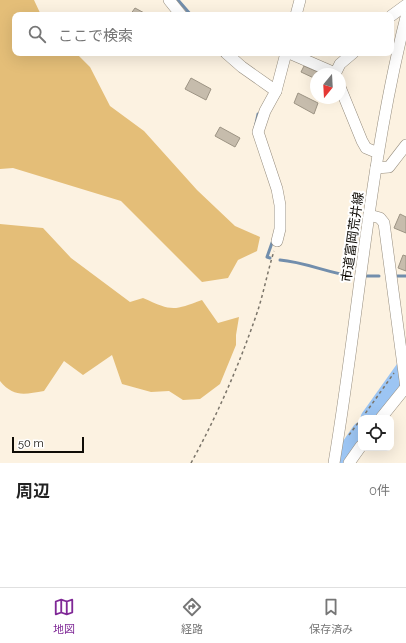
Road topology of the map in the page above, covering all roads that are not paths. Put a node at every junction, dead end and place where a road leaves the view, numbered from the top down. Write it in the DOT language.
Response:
graph roads {
  1 [pos="169,0"];
  2 [pos="300,0"];
  3 [pos="406,5"];
  4 [pos="179,12"];
  5 [pos="297,12"];
  6 [pos="394,14"];
  7 [pos="406,17"];
  8 [pos="229,56"];
  9 [pos="285,56"];
  10 [pos="296,56"];
  11 [pos="349,56"];
  12 [pos="322,68"];
  13 [pos="338,68"];
  14 [pos="276,91"];
  15 [pos="346,102"];
  16 [pos="406,145"];
  17 [pos="378,153"];
  18 [pos="376,168"];
  19 [pos="369,215"];
  20 [pos="277,241"];
  21 [pos="406,388"];
  22 [pos="384,415"];
  23 [pos="358,450"];
  24 [pos="334,463"];
  25 [pos="349,463"];
  1 -- 4 [label="street"];
  2 -- 5 [label="street"];
  3 -- 6 [label="street"];
  7 -- 17 [label="street, 市道富岡荒井線"];
  8 -- 14 [label="street"];
  9 -- 14 [label="street"];
  10 -- 12 [label="street"];
  11 -- 13 [label="street"];
  14 -- 20 [label="street"];
  15 -- 17 [label="street"];
  16 -- 18 [label="street"];
  17 -- 18 [label="street, 市道富岡荒井線"];
  18 -- 19 [label="street, 市道富岡荒井線"];
  19 -- 21 [label="street"];
  19 -- 24 [label="street, 市道富岡荒井線"];
  21 -- 22 [label="street"];
  23 -- 25 [label="street"];
}
